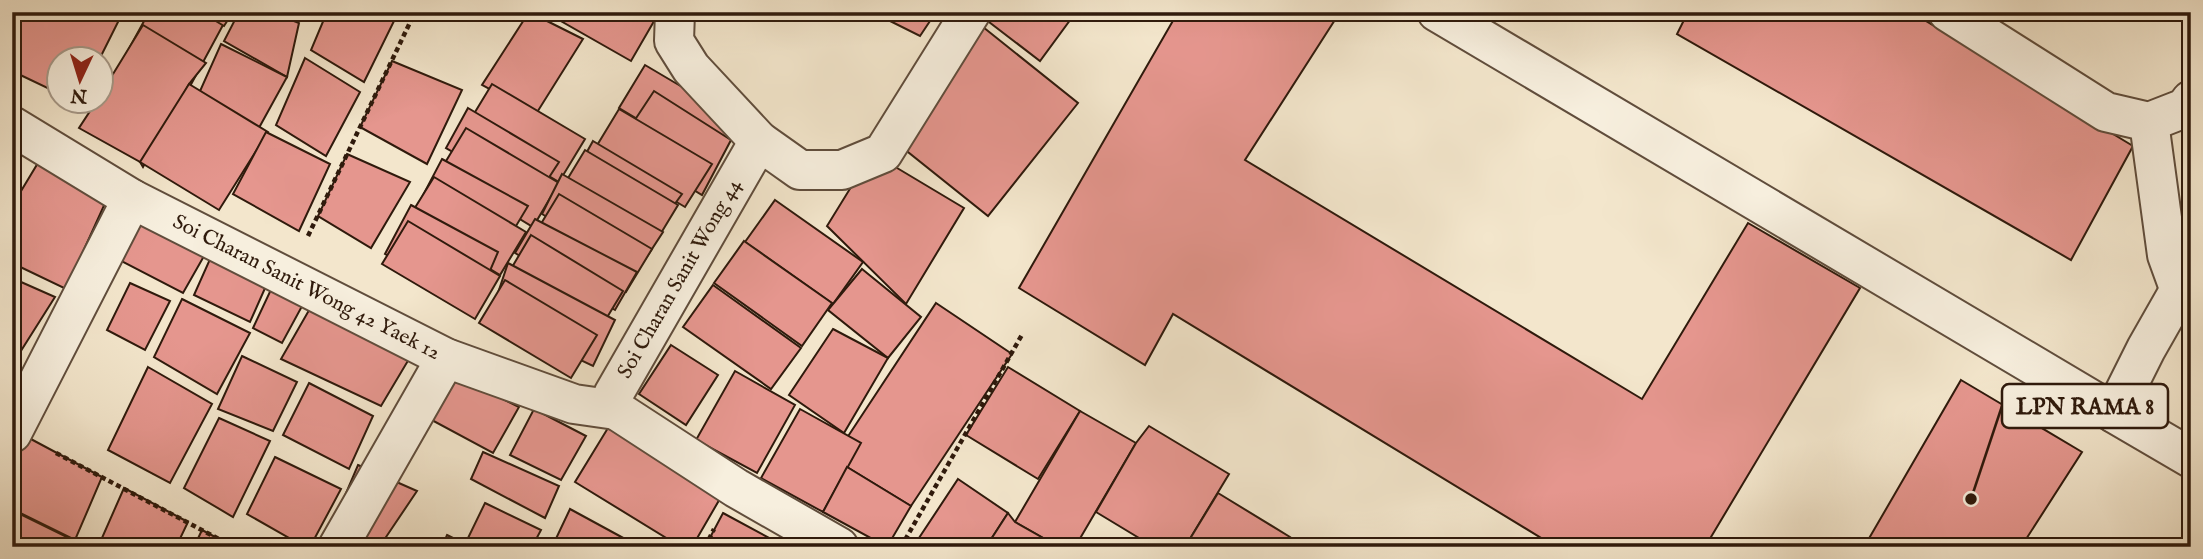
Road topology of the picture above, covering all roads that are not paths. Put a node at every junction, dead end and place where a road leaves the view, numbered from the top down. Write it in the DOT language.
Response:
graph roads {
  1 [pos="675,12"];
  2 [pos="971,12"];
  3 [pos="1437,12"];
  4 [pos="1948,12"];
  5 [pos="2191,100"];
  6 [pos="2149,122"];
  7 [pos="12,126"];
  8 [pos="759,141"];
  9 [pos="132,200"];
  10 [pos="2187,284"];
  11 [pos="446,358"];
  12 [pos="616,410"];
  13 [pos="2115,413"];
  14 [pos="13,432"];
  15 [pos="2191,458"];
  16 [pos="338,547"];
  17 [pos="839,547"];
  1 -- 8 [label="street"];
  2 -- 8 [label="street"];
  3 -- 13 [label="street"];
  4 -- 6 [label="street"];
  5 -- 6 [label="street"];
  6 -- 10 [label="street"];
  7 -- 9 [label="street, Soi Charan Sanit Wong 42 Yaek 12"];
  8 -- 12 [label="street, Soi Charan Sanit Wong 44"];
  9 -- 11 [label="street, Soi Charan Sanit Wong 42 Yaek 12"];
  9 -- 14 [label="street"];
  10 -- 13 [label="street"];
  11 -- 12 [label="street, Soi Charan Sanit Wong 42 Yaek 12"];
  11 -- 16 [label="street"];
  12 -- 17 [label="street"];
  13 -- 15 [label="street"];
}
